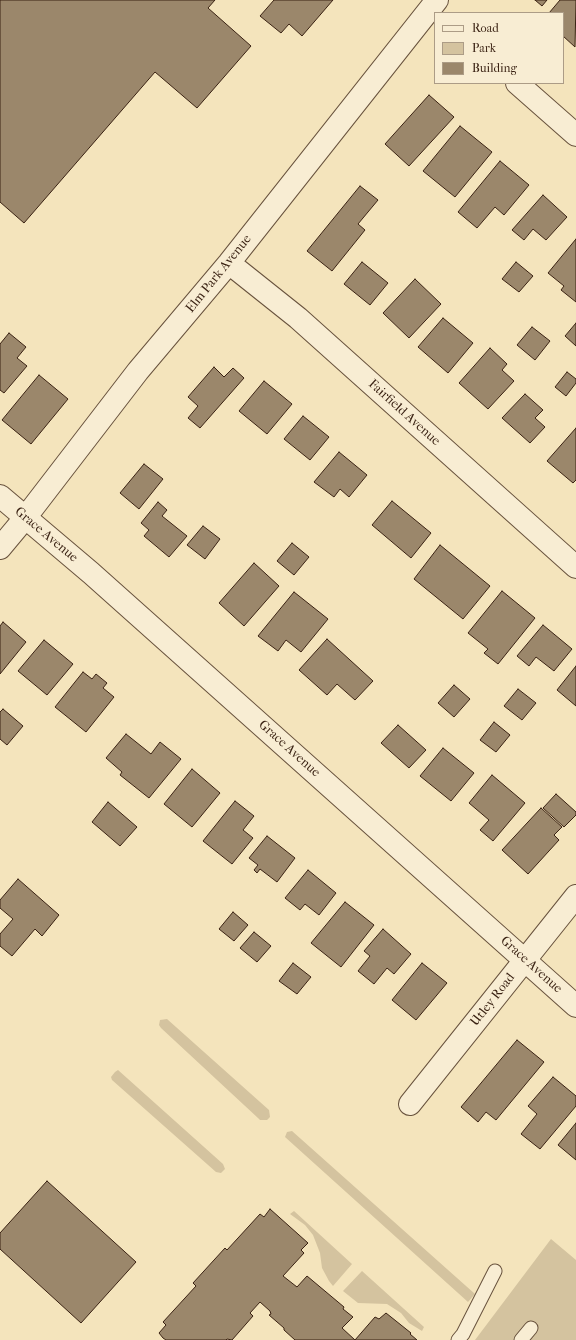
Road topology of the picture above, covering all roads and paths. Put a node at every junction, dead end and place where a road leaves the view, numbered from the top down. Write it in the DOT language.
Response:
graph roads {
  1 [pos="435,7"];
  2 [pos="518,84"];
  3 [pos="576,135"];
  4 [pos="228,263"];
  5 [pos="0,496"];
  6 [pos="25,518"];
  7 [pos="0,548"];
  8 [pos="576,567"];
  9 [pos="576,896"];
  10 [pos="525,960"];
  11 [pos="576,1006"];
  12 [pos="410,1104"];
  13 [pos="495,1271"];
  14 [pos="531,1328"];
  15 [pos="458,1340"];
  16 [pos="521,1340"];
  1 -- 4 [label="street, Elm Park Avenue"];
  2 -- 3 [label="street"];
  4 -- 6 [label="street, Elm Park Avenue"];
  4 -- 8 [label="street, Fairfield Avenue"];
  5 -- 6 [label="street, Grace Avenue"];
  6 -- 7 [label="street, Elm Park Avenue"];
  6 -- 10 [label="street, Grace Avenue"];
  9 -- 10 [label="street, Utley Road"];
  10 -- 11 [label="street, Grace Avenue"];
  10 -- 12 [label="street, Utley Road"];
  13 -- 15 [label="lane"];
  14 -- 16 [label="lane"];
}
